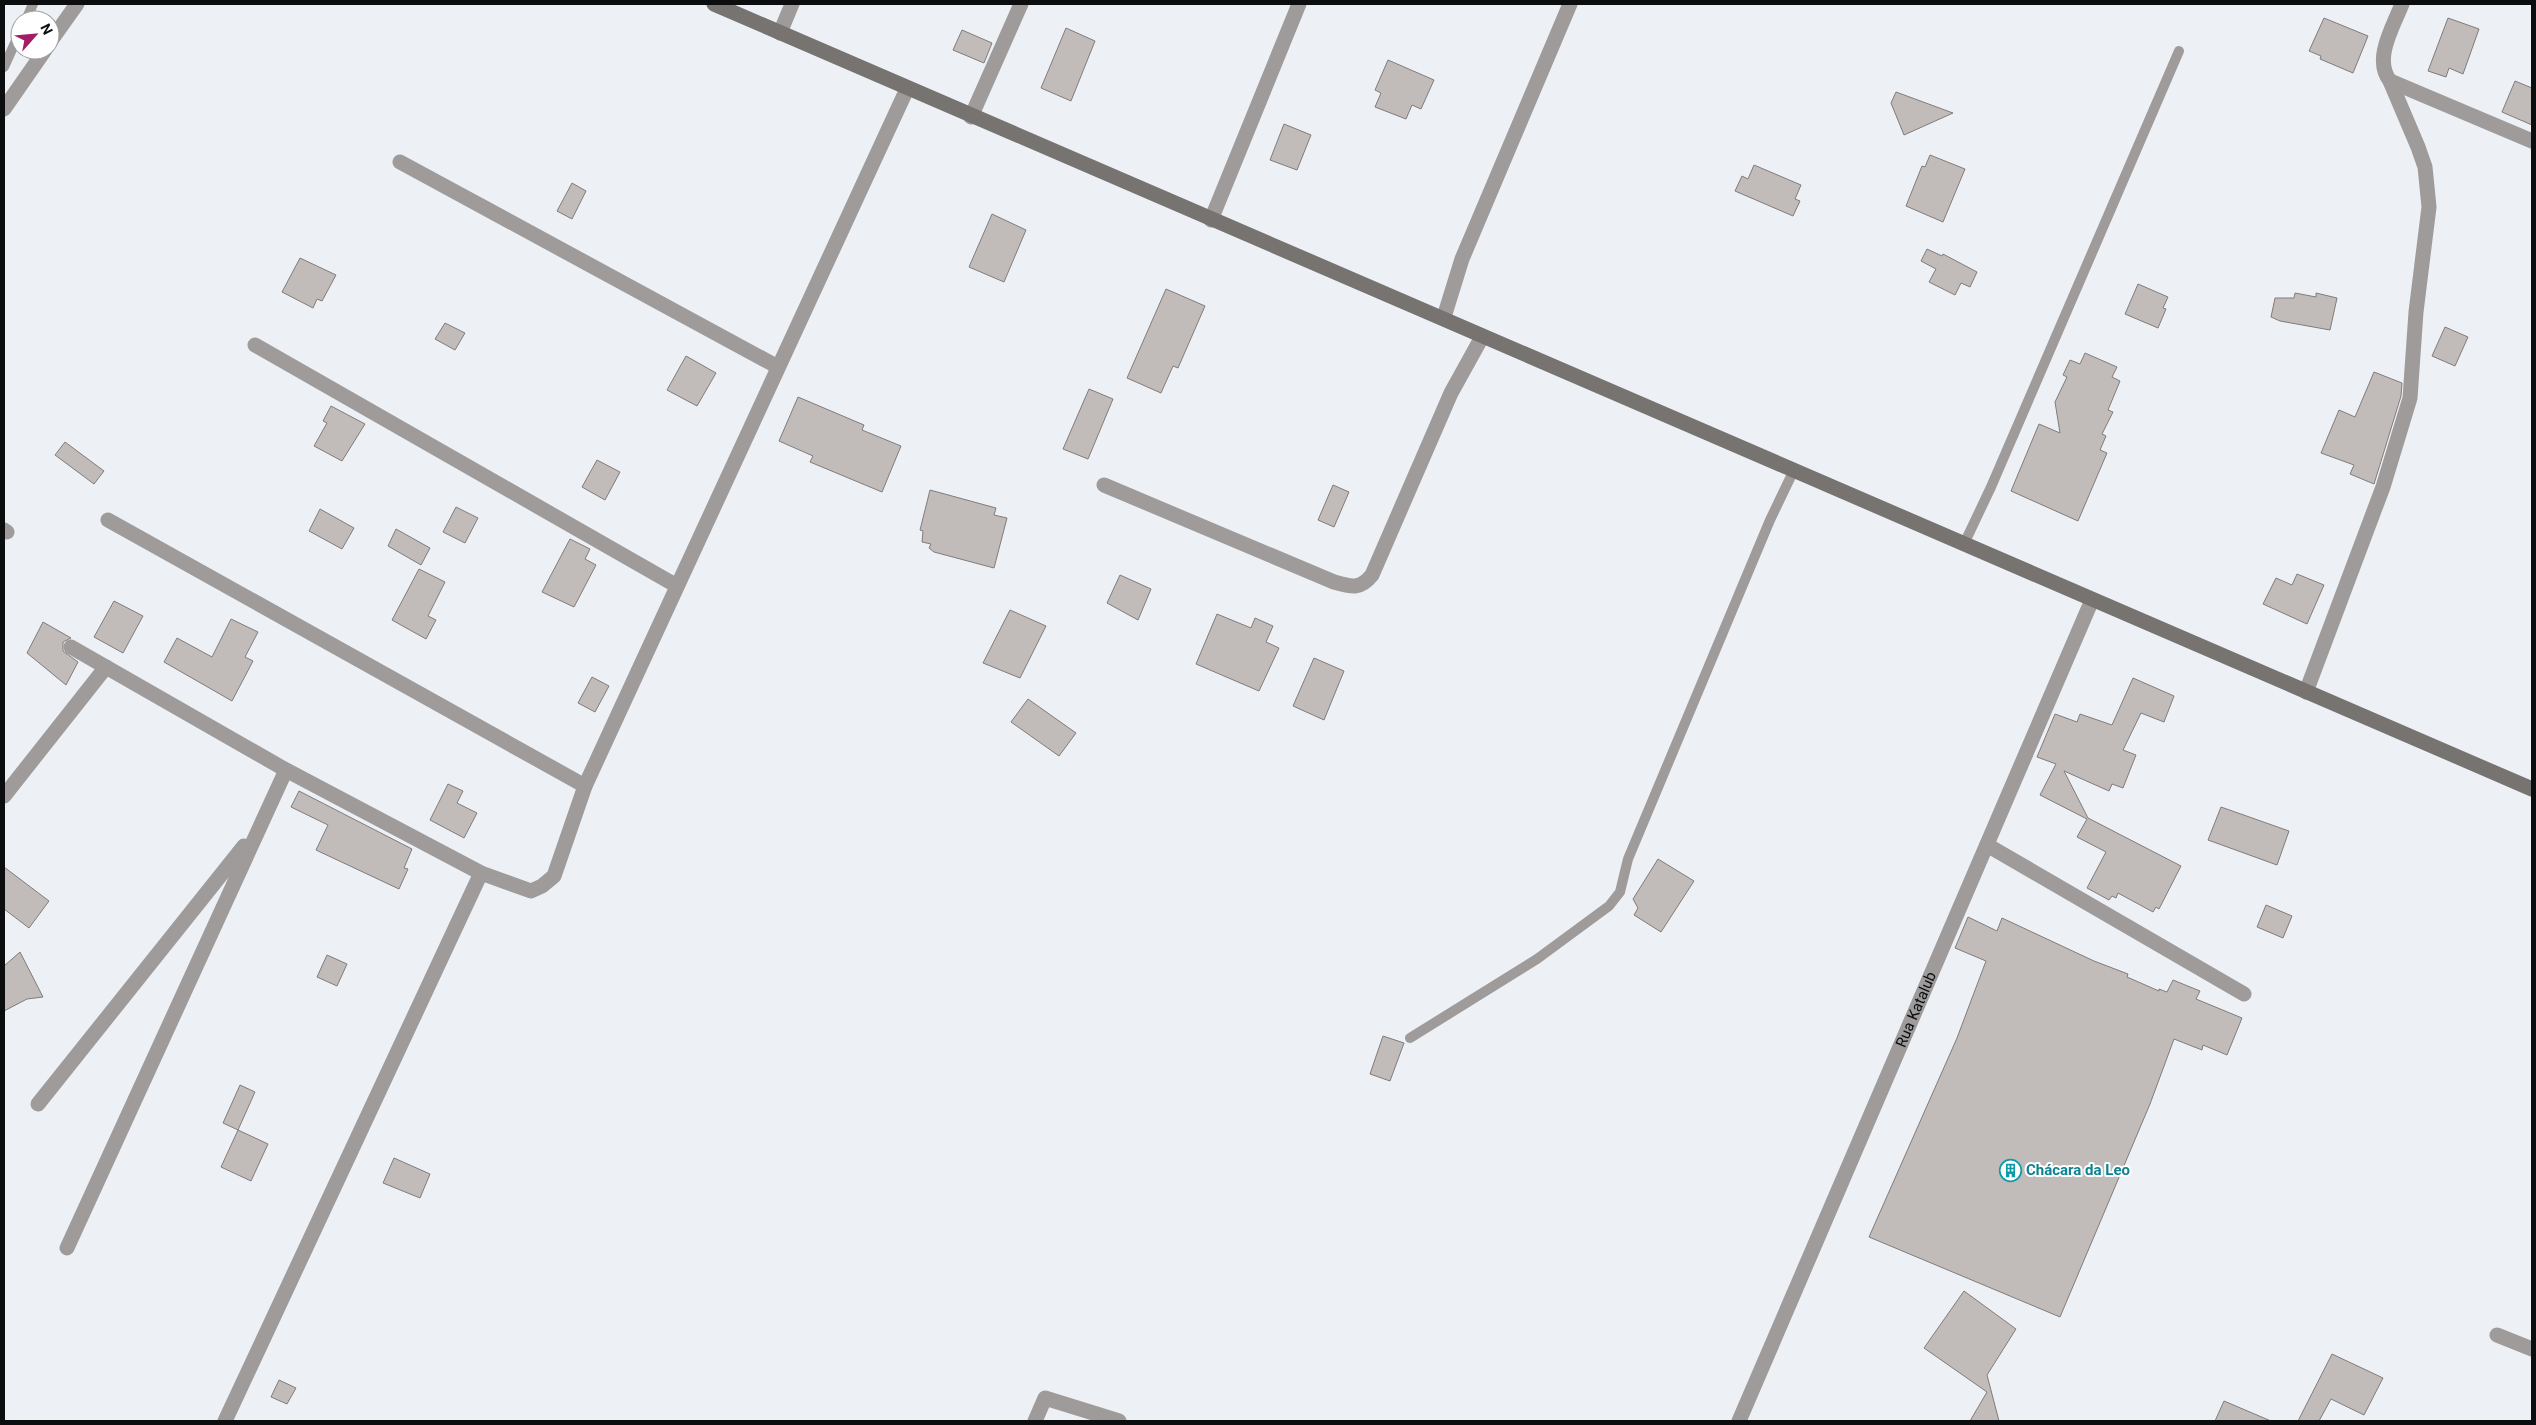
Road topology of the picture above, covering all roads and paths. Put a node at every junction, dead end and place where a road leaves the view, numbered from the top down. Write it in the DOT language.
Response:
graph roads {
  1 [pos="77,4"];
  2 [pos="714,4"];
  3 [pos="792,4"];
  4 [pos="1020,4"];
  5 [pos="1299,4"];
  6 [pos="1570,4"];
  7 [pos="2402,4"];
  8 [pos="60,28"];
  9 [pos="780,33"];
  10 [pos="2179,52"];
  11 [pos="10,54"];
  12 [pos="37,60"];
  13 [pos="4,67"];
  14 [pos="2390,81"];
  15 [pos="906,89"];
  16 [pos="4,109"];
  17 [pos="971,116"];
  18 [pos="2532,142"];
  19 [pos="400,162"];
  20 [pos="1211,220"];
  21 [pos="1444,317"];
  22 [pos="1482,337"];
  23 [pos="255,345"];
  24 [pos="778,367"];
  25 [pos="1794,470"];
  26 [pos="1104,484"];
  27 [pos="108,520"];
  28 [pos="1964,544"];
  29 [pos="677,586"];
  30 [pos="2092,600"];
  31 [pos="72,647"];
  32 [pos="106,667"];
  33 [pos="2306,692"];
  34 [pos="286,770"];
  35 [pos="585,786"];
  36 [pos="2532,790"];
  37 [pos="4,796"];
  38 [pos="259,827"];
  39 [pos="1987,845"];
  40 [pos="481,873"];
  41 [pos="2244,994"];
  42 [pos="1410,1038"];
  43 [pos="38,1104"];
  44 [pos="67,1248"];
  45 [pos="2497,1335"];
  46 [pos="2532,1349"];
  47 [pos="225,1421"];
  48 [pos="1035,1421"];
  49 [pos="1119,1421"];
  50 [pos="1739,1421"];
  1 -- 8 [label="street"];
  2 -- 9 [label="main road"];
  3 -- 9 [label="street"];
  4 -- 17 [label="street"];
  5 -- 20 [label="street"];
  6 -- 21 [label="street"];
  7 -- 14 [label="street"];
  9 -- 15 [label="main road"];
  10 -- 28 [label="lane"];
  11 -- 13 [label="lane"];
  12 -- 16 [label="street"];
  14 -- 18 [label="street"];
  14 -- 33 [label="street"];
  15 -- 17 [label="main road"];
  15 -- 24 [label="street"];
  17 -- 20 [label="main road"];
  19 -- 24 [label="street"];
  20 -- 21 [label="main road"];
  21 -- 22 [label="main road"];
  22 -- 25 [label="main road"];
  22 -- 26 [label="street"];
  23 -- 29 [label="street"];
  24 -- 29 [label="street"];
  25 -- 28 [label="main road"];
  25 -- 42 [label="lane"];
  27 -- 35 [label="street"];
  28 -- 30 [label="main road"];
  29 -- 35 [label="street"];
  30 -- 33 [label="main road"];
  30 -- 39 [label="street, Rua Katalub"];
  31 -- 32 [label="street"];
  32 -- 34 [label="street"];
  32 -- 37 [label="street"];
  33 -- 36 [label="main road"];
  34 -- 38 [label="street"];
  34 -- 40 [label="street"];
  35 -- 40 [label="street"];
  38 -- 43 [label="street"];
  38 -- 44 [label="street"];
  39 -- 41 [label="street"];
  39 -- 50 [label="street, Rua Katalub"];
  40 -- 47 [label="street"];
  45 -- 46 [label="street"];
  48 -- 49 [label="street"];
}
